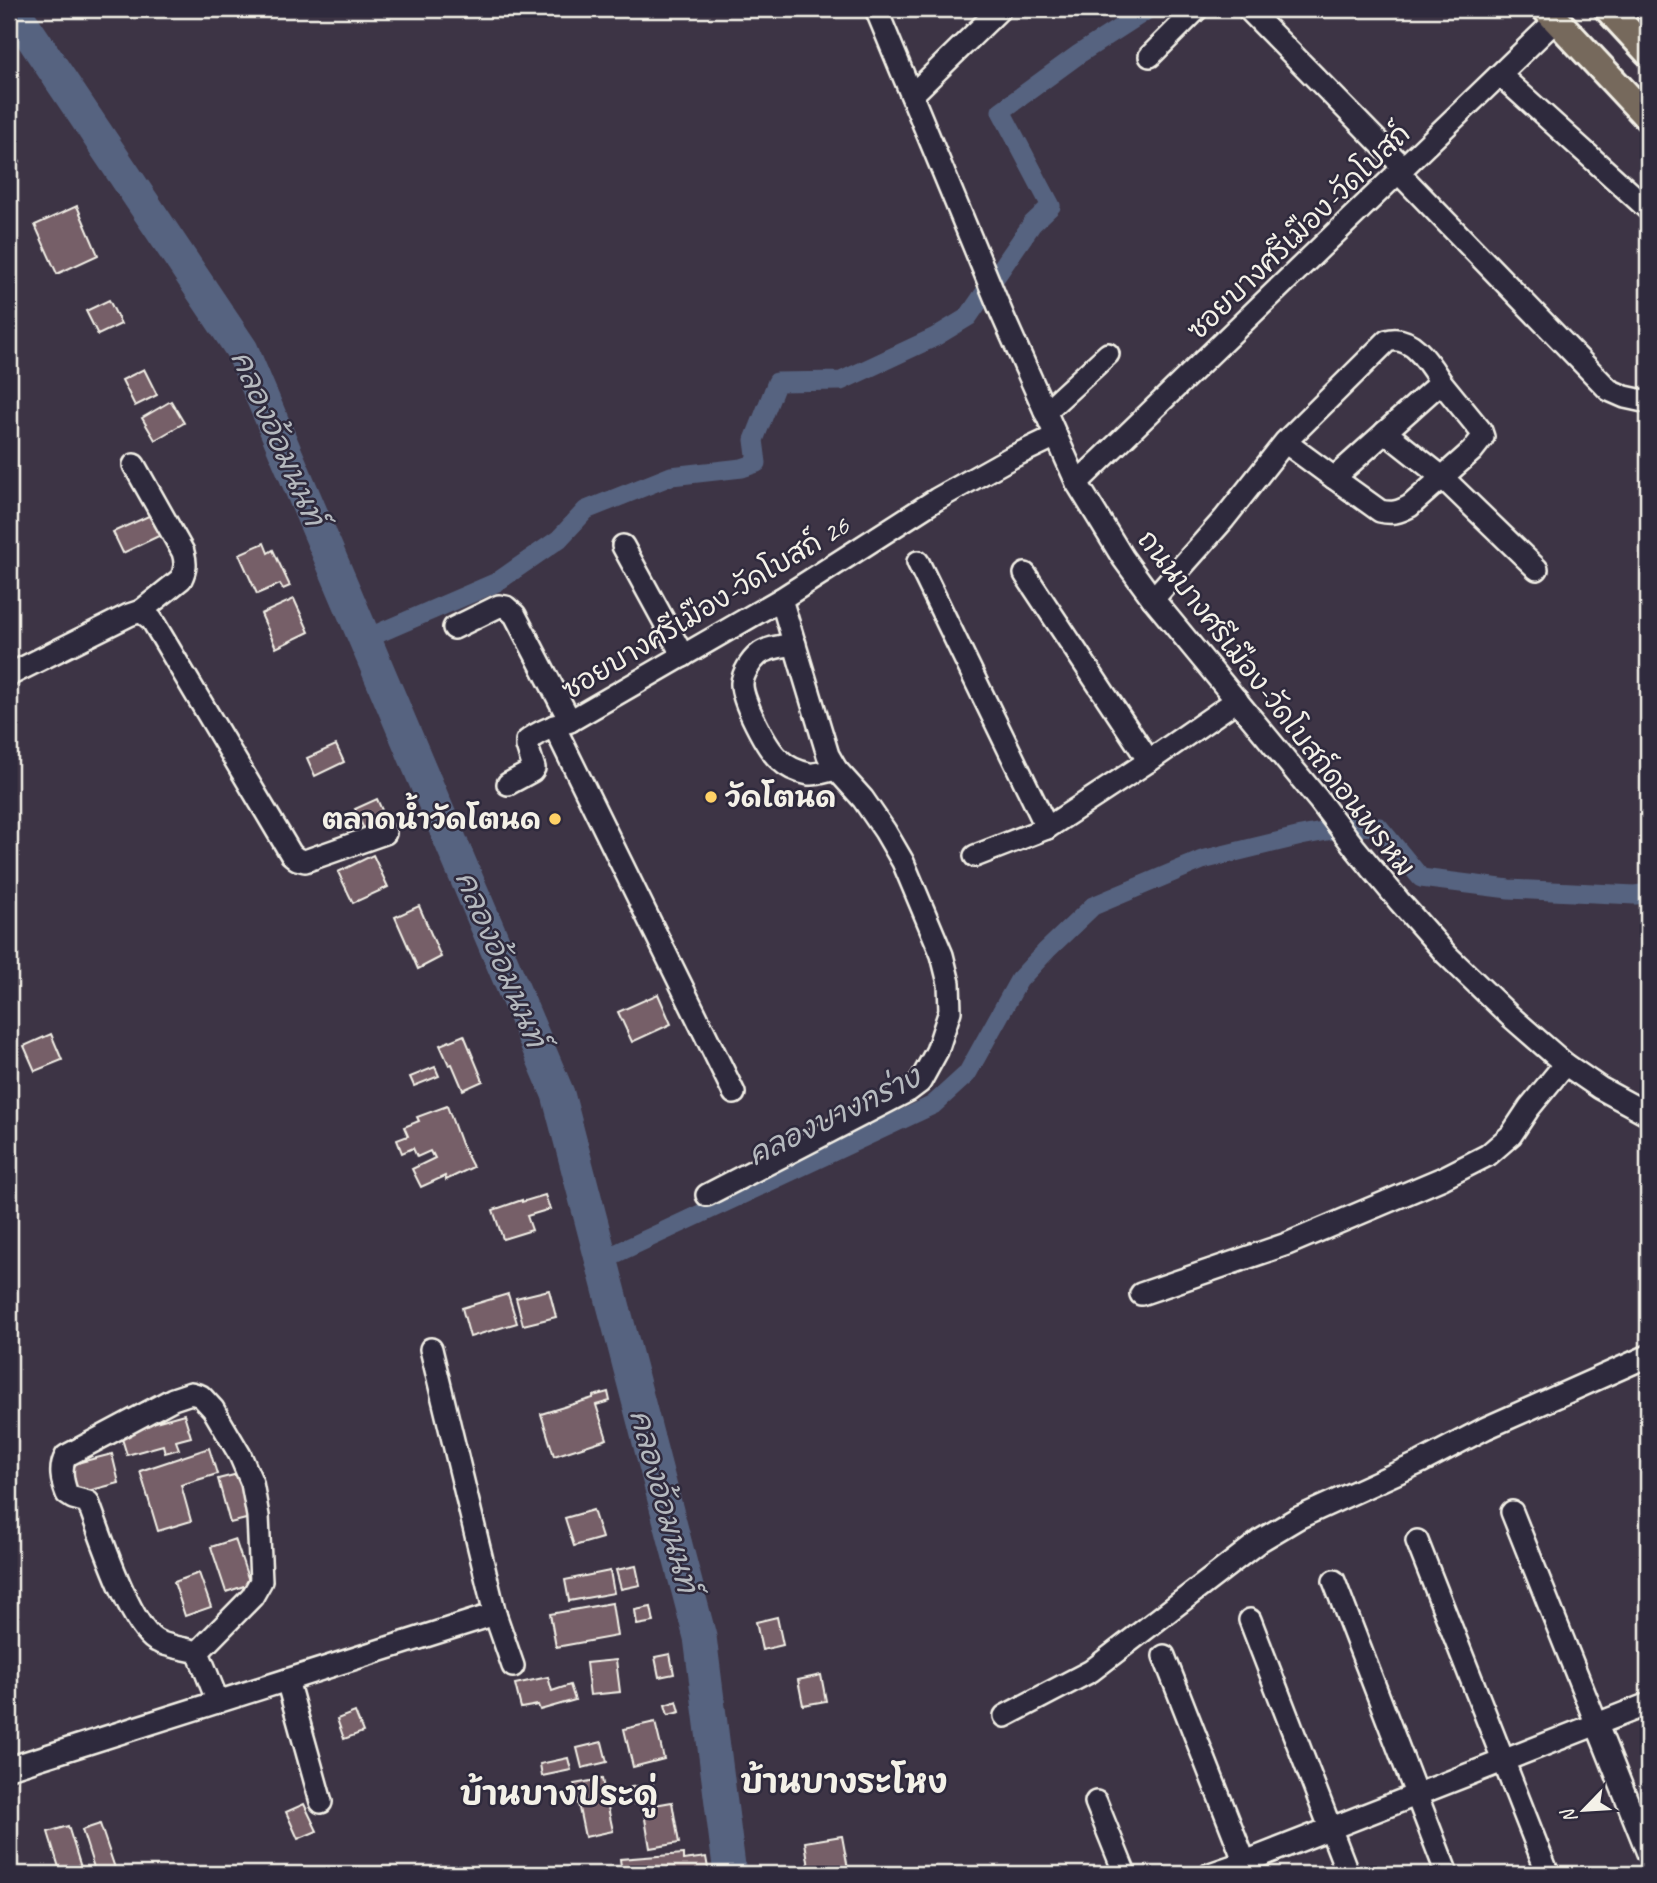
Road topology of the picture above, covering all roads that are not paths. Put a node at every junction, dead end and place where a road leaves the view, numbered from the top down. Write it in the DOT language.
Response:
graph roads {
  1 [pos="876,9"];
  2 [pos="1000,9"];
  3 [pos="1197,9"];
  4 [pos="1248,9"];
  5 [pos="1608,9"];
  6 [pos="1552,14"];
  7 [pos="1648,52"];
  8 [pos="1150,56"];
  9 [pos="1500,75"];
  10 [pos="912,95"];
  11 [pos="1648,118"];
  12 [pos="1401,171"];
  13 [pos="1648,209"];
  14 [pos="1108,354"];
  15 [pos="1441,382"];
  16 [pos="1648,402"];
  17 [pos="1045,412"];
  18 [pos="1385,432"];
  19 [pos="1056,436"];
  20 [pos="1285,442"];
  21 [pos="134,465"];
  22 [pos="1442,477"];
  23 [pos="1334,478"];
  24 [pos="1077,483"];
  25 [pos="623,546"];
  26 [pos="918,562"];
  27 [pos="1537,569"];
  28 [pos="1025,574"];
  29 [pos="781,599"];
  30 [pos="1153,599"];
  31 [pos="141,611"];
  32 [pos="454,628"];
  33 [pos="795,644"];
  34 [pos="682,656"];
  35 [pos="9,675"];
  36 [pos="1237,700"];
  37 [pos="562,724"];
  38 [pos="1149,761"];
  39 [pos="836,769"];
  40 [pos="508,784"];
  41 [pos="1047,828"];
  42 [pos="385,832"];
  43 [pos="975,856"];
  44 [pos="1565,1064"];
  45 [pos="734,1093"];
  46 [pos="1648,1114"];
  47 [pos="707,1195"];
  48 [pos="1141,1294"];
  49 [pos="431,1349"];
  50 [pos="1648,1356"];
  51 [pos="1512,1513"];
  52 [pos="1417,1541"];
  53 [pos="1334,1581"];
  54 [pos="495,1614"];
  55 [pos="1250,1620"];
  56 [pos="198,1652"];
  57 [pos="1164,1656"];
  58 [pos="513,1666"];
  59 [pos="287,1680"];
  60 [pos="218,1702"];
  61 [pos="1648,1704"];
  62 [pos="1005,1716"];
  63 [pos="1597,1725"];
  64 [pos="1505,1760"];
  65 [pos="9,1768"];
  66 [pos="1416,1795"];
  67 [pos="321,1801"];
  68 [pos="1096,1802"];
  69 [pos="1331,1829"];
  70 [pos="1648,1853"];
  71 [pos="1247,1868"];
  72 [pos="1125,1874"];
  73 [pos="1210,1874"];
  74 [pos="1348,1874"];
  75 [pos="1447,1874"];
  76 [pos="1548,1874"];
  1 -- 10 [label="street, ถนนบางศรีเมือง-วัดโบสถ์ดอนพรหม"];
  2 -- 10 [label="street"];
  3 -- 8 [label="street"];
  4 -- 12 [label="street"];
  5 -- 7 [label="main road"];
  6 -- 9 [label="street, ซอยบางศรีเมือง-วัดโบสถ์"];
  6 -- 11 [label="main road"];
  9 -- 12 [label="street, ซอยบางศรีเมือง-วัดโบสถ์"];
  9 -- 13 [label="street"];
  10 -- 17 [label="street, ถนนบางศรีเมือง-วัดโบสถ์ดอนพรหม"];
  12 -- 16 [label="street"];
  12 -- 24 [label="street, ซอยบางศรีเมือง-วัดโบสถ์"];
  14 -- 17 [label="street"];
  15 -- 18 [label="street"];
  15 -- 20 [label="street"];
  15 -- 22 [label="street"];
  17 -- 19 [label="street, ถนนบางศรีเมือง-วัดโบสถ์ดอนพรหม"];
  18 -- 22 [label="street"];
  18 -- 23 [label="street"];
  19 -- 24 [label="street, ถนนบางศรีเมือง-วัดโบสถ์ดอนพรหม"];
  19 -- 29 [label="street, ซอยบางศรีเมือง-วัดโบสถ์ 26"];
  20 -- 23 [label="street"];
  20 -- 30 [label="street"];
  21 -- 31 [label="street"];
  22 -- 23 [label="street"];
  22 -- 27 [label="street"];
  24 -- 30 [label="street, ถนนบางศรีเมือง-วัดโบสถ์ดอนพรหม"];
  25 -- 34 [label="street"];
  26 -- 41 [label="street"];
  28 -- 38 [label="street"];
  29 -- 33 [label="street"];
  29 -- 34 [label="street, ซอยบางศรีเมือง-วัดโบสถ์ 26"];
  30 -- 36 [label="street, ถนนบางศรีเมือง-วัดโบสถ์ดอนพรหม"];
  31 -- 35 [label="street"];
  31 -- 42 [label="street"];
  32 -- 37 [label="street"];
  33 -- 39 [label="street"];
  33 -- 39 [label="street"];
  34 -- 37 [label="street, ซอยบางศรีเมือง-วัดโบสถ์ 26"];
  36 -- 38 [label="street"];
  36 -- 44 [label="street, ถนนบางศรีเมือง-วัดโบสถ์ดอนพรหม"];
  37 -- 40 [label="street"];
  37 -- 45 [label="street, ซอยบางศรีเมือง-วัดโบสถ์ 26"];
  38 -- 41 [label="street"];
  39 -- 47 [label="street"];
  41 -- 43 [label="street"];
  44 -- 46 [label="street, ถนนบางศรีเมือง-วัดโบสถ์ดอนพรหม"];
  44 -- 48 [label="street"];
  49 -- 54 [label="street"];
  50 -- 62 [label="street"];
  51 -- 63 [label="street"];
  52 -- 64 [label="street"];
  53 -- 66 [label="street"];
  54 -- 58 [label="street"];
  54 -- 59 [label="street"];
  55 -- 69 [label="street"];
  56 -- 56 [label="street"];
  56 -- 60 [label="street"];
  57 -- 71 [label="street"];
  59 -- 60 [label="street"];
  59 -- 67 [label="street"];
  60 -- 65 [label="street"];
  61 -- 63 [label="street"];
  63 -- 64 [label="street"];
  63 -- 70 [label="street"];
  64 -- 66 [label="street"];
  64 -- 76 [label="street"];
  66 -- 69 [label="street"];
  66 -- 75 [label="street"];
  68 -- 72 [label="street"];
  69 -- 71 [label="street"];
  69 -- 74 [label="street"];
  71 -- 73 [label="street"];
}
